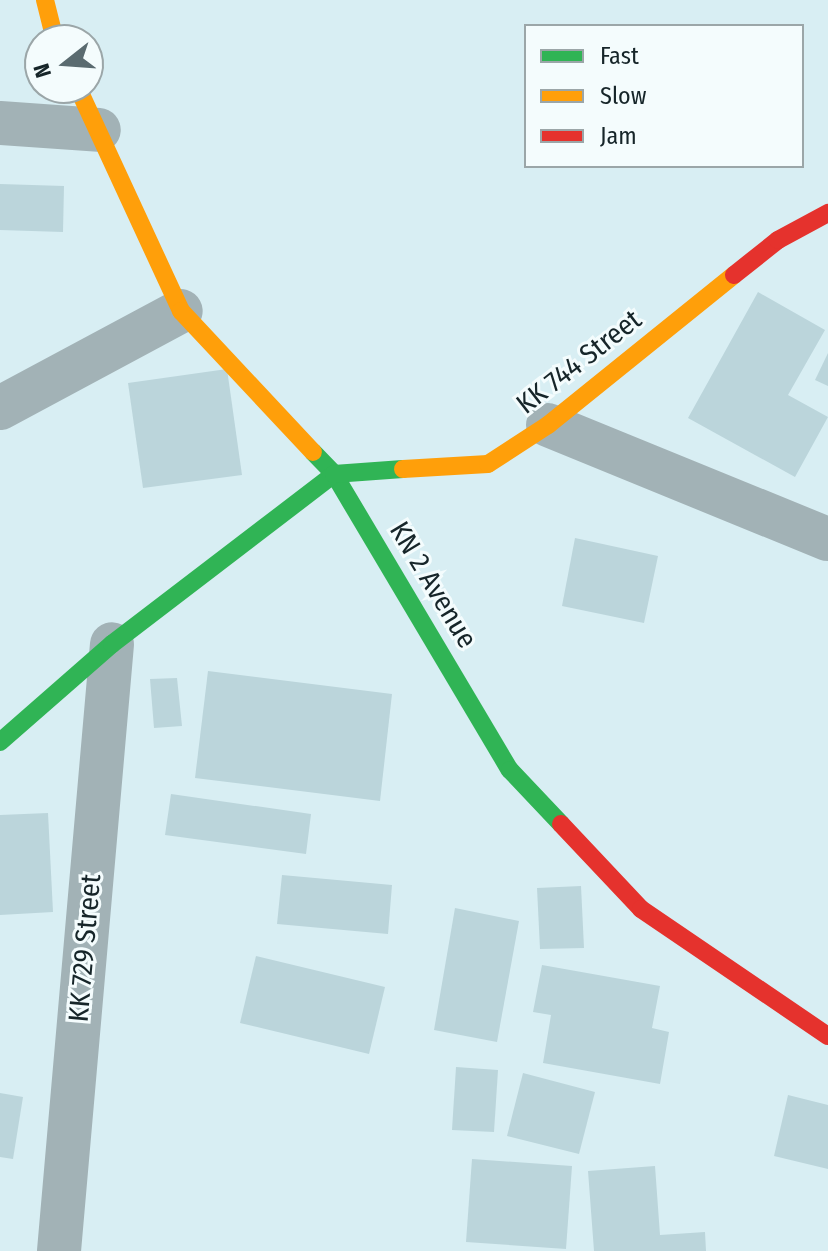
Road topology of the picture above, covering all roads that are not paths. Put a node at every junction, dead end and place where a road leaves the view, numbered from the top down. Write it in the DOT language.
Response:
graph roads {
  1 [pos="45,0"];
  2 [pos="51,24"];
  3 [pos="86,104"];
  4 [pos="0,123"];
  5 [pos="99,130"];
  6 [pos="828,213"];
  7 [pos="181,311"];
  8 [pos="0,408"];
  9 [pos="548,425"];
  10 [pos="334,474"];
  11 [pos="828,539"];
  12 [pos="112,644"];
  13 [pos="0,742"];
  14 [pos="828,1036"];
  15 [pos="59,1251"];
  1 -- 2 [label="street"];
  3 -- 5 [label="street, KN 2 Avenue"];
  4 -- 5 [label="street"];
  5 -- 7 [label="street, KN 2 Avenue"];
  6 -- 9 [label="street, KK 744 Street"];
  7 -- 8 [label="street"];
  7 -- 10 [label="street, KN 2 Avenue"];
  9 -- 10 [label="street, KK 744 Street"];
  9 -- 11 [label="street"];
  10 -- 12 [label="street"];
  10 -- 14 [label="street, KN 2 Avenue"];
  12 -- 13 [label="street"];
  12 -- 15 [label="street, KK 729 Street"];
}
